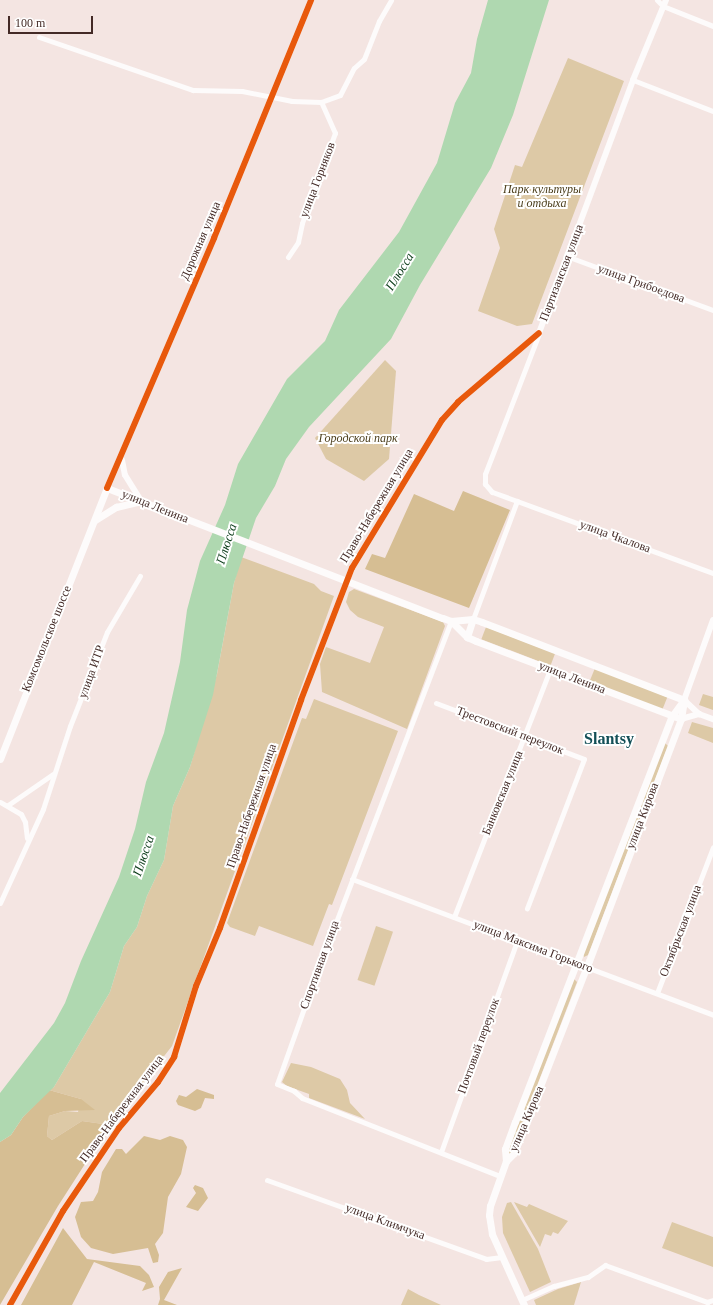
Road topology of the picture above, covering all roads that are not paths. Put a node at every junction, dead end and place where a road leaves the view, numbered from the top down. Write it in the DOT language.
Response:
graph roads {
  1 [pos="311,0"];
  2 [pos="391,0"];
  3 [pos="657,0"];
  4 [pos="665,3"];
  5 [pos="713,26"];
  6 [pos="38,37"];
  7 [pos="633,80"];
  8 [pos="273,96"];
  9 [pos="321,102"];
  10 [pos="713,111"];
  11 [pos="569,257"];
  12 [pos="288,258"];
  13 [pos="713,310"];
  14 [pos="539,333"];
  15 [pos="122,457"];
  16 [pos="108,488"];
  17 [pos="141,501"];
  18 [pos="517,501"];
  19 [pos="94,520"];
  20 [pos="713,573"];
  21 [pos="140,576"];
  22 [pos="347,582"];
  23 [pos="473,619"];
  24 [pos="713,620"];
  25 [pos="451,621"];
  26 [pos="466,637"];
  27 [pos="550,670"];
  28 [pos="684,700"];
  29 [pos="436,703"];
  30 [pos="699,714"];
  31 [pos="672,716"];
  32 [pos="680,719"];
  33 [pos="713,719"];
  34 [pos="525,736"];
  35 [pos="0,759"];
  36 [pos="54,773"];
  37 [pos="0,802"];
  38 [pos="8,805"];
  39 [pos="27,841"];
  40 [pos="713,847"];
  41 [pos="352,879"];
  42 [pos="0,903"];
  43 [pos="527,908"];
  44 [pos="454,917"];
  45 [pos="517,941"];
  46 [pos="576,963"];
  47 [pos="586,967"];
  48 [pos="657,993"];
  49 [pos="713,1015"];
  50 [pos="440,1152"];
  51 [pos="506,1161"];
  52 [pos="500,1176"];
  53 [pos="267,1180"];
  54 [pos="502,1257"];
  55 [pos="713,1300"];
  56 [pos="523,1302"];
  57 [pos="10,1305"];
  1 -- 8 [label="street, Дорожная улица"];
  2 -- 9 [label="street"];
  3 -- 4 [label="street"];
  4 -- 5 [label="street"];
  4 -- 7 [label="street, Партизанская улица"];
  6 -- 8 [label="street"];
  7 -- 10 [label="street"];
  7 -- 11 [label="street, Партизанская улица"];
  8 -- 9 [label="street"];
  8 -- 15 [label="street, Дорожная улица"];
  9 -- 12 [label="street, улица Горняков"];
  11 -- 13 [label="street, улица Грибоедова"];
  11 -- 14 [label="street, Партизанская улица"];
  14 -- 18 [label="street, Партизанская улица"];
  14 -- 22 [label="street, Право-Набережная улица"];
  15 -- 16 [label="street, Дорожная улица"];
  15 -- 17 [label="street"];
  16 -- 17 [label="main road, улица Ленина"];
  16 -- 19 [label="main road, Комсомольское шоссе"];
  17 -- 19 [label="main road"];
  17 -- 22 [label="main road, улица Ленина"];
  18 -- 20 [label="street, улица Чкалова"];
  18 -- 23 [label="street"];
  19 -- 35 [label="main road, Комсомольское шоссе"];
  21 -- 36 [label="street, улица ИТР"];
  22 -- 25 [label="main road, улица Ленина"];
  22 -- 57 [label="street, Право-Набережная улица"];
  23 -- 25 [label="main road, улица Ленина"];
  23 -- 26 [label="main road"];
  23 -- 28 [label="main road, улица Ленина"];
  24 -- 28 [label="street, улица Кирова"];
  25 -- 26 [label="main road, улица Ленина"];
  25 -- 41 [label="street, Спортивная улица"];
  26 -- 27 [label="main road, улица Ленина"];
  27 -- 31 [label="main road, улица Ленина"];
  27 -- 34 [label="street, Банковская улица"];
  28 -- 30 [label="street, улица Ленина"];
  28 -- 31 [label="main road, улица Кирова"];
  28 -- 32 [label="main road, улица Кирова"];
  29 -- 34 [label="street, Трестовский переулок"];
  30 -- 32 [label="street"];
  30 -- 33 [label="street, улица Ленина"];
  31 -- 32 [label="main road, улица Ленина"];
  31 -- 46 [label="main road, улица Кирова"];
  32 -- 47 [label="main road, улица Кирова"];
  34 -- 43 [label="street, Трестовский переулок"];
  34 -- 44 [label="street, Банковская улица"];
  36 -- 38 [label="street"];
  36 -- 39 [label="street, улица ИТР"];
  37 -- 38 [label="street"];
  38 -- 39 [label="street"];
  39 -- 42 [label="street, улица ИТР"];
  40 -- 48 [label="street, Октябрьская улица"];
  41 -- 44 [label="street, улица Максима Горького"];
  41 -- 50 [label="street, Спортивная улица"];
  44 -- 45 [label="street, улица Максима Горького"];
  45 -- 46 [label="street, улица Максима Горького"];
  45 -- 50 [label="street, Почтовый переулок"];
  46 -- 47 [label="street, улица Максима Горького"];
  46 -- 51 [label="main road, улица Кирова"];
  47 -- 48 [label="street, улица Максима Горького"];
  47 -- 51 [label="main road, улица Кирова"];
  48 -- 49 [label="street, улица Максима Горького"];
  50 -- 52 [label="street, Спортивная улица"];
  51 -- 52 [label="main road"];
  52 -- 54 [label="main road"];
  53 -- 54 [label="street, улица Климчука"];
  54 -- 56 [label="main road"];
  55 -- 56 [label="street"];
}
